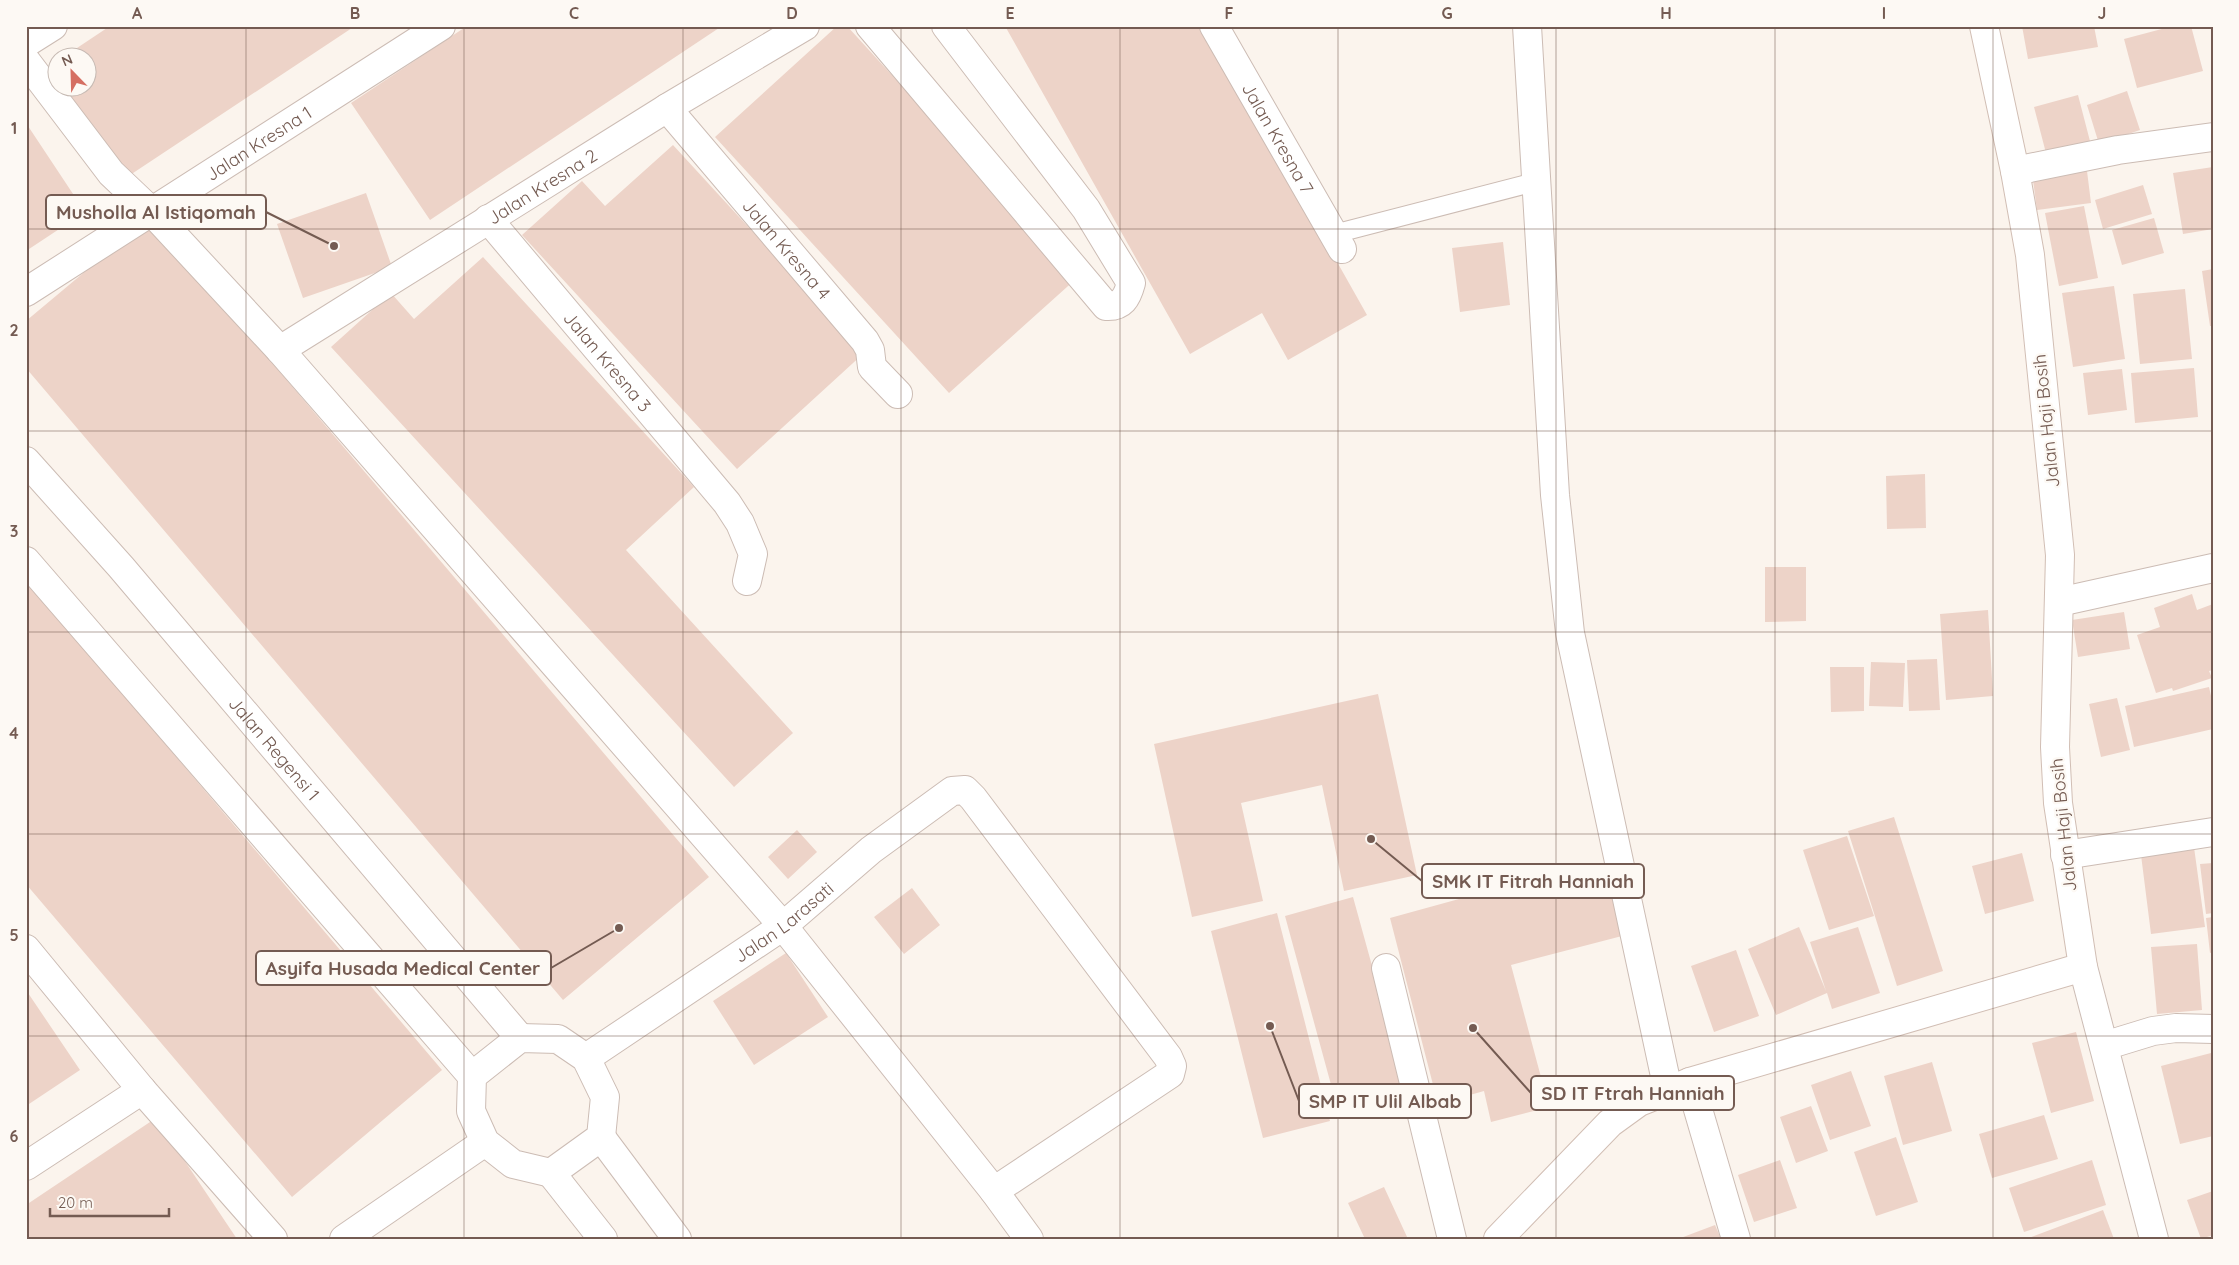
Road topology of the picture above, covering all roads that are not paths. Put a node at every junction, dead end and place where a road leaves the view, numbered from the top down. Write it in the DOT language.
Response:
graph roads {
  1 [pos="53,26"];
  2 [pos="441,26"];
  3 [pos="805,26"];
  4 [pos="870,26"];
  5 [pos="946,26"];
  6 [pos="1214,26"];
  7 [pos="1528,26"];
  8 [pos="1984,26"];
  9 [pos="26,44"];
  10 [pos="26,61"];
  11 [pos="667,108"];
  12 [pos="2213,137"];
  13 [pos="2015,170"];
  14 [pos="1535,182"];
  15 [pos="151,211"];
  16 [pos="488,219"];
  17 [pos="1338,241"];
  18 [pos="26,292"];
  19 [pos="280,350"];
  20 [pos="898,394"];
  21 [pos="26,461"];
  22 [pos="26,561"];
  23 [pos="2213,568"];
  24 [pos="747,581"];
  25 [pos="2059,602"];
  26 [pos="2213,832"];
  27 [pos="2064,855"];
  28 [pos="784,926"];
  29 [pos="26,948"];
  30 [pos="2083,967"];
  31 [pos="1386,968"];
  32 [pos="2213,1028"];
  33 [pos="520,1038"];
  34 [pos="2104,1046"];
  35 [pos="586,1058"];
  36 [pos="472,1076"];
  37 [pos="1679,1086"];
  38 [pos="142,1090"];
  39 [pos="601,1137"];
  40 [pos="485,1142"];
  41 [pos="26,1166"];
  42 [pos="551,1173"];
  43 [pos="994,1191"];
  44 [pos="273,1239"];
  45 [pos="344,1239"];
  46 [pos="603,1239"];
  47 [pos="678,1239"];
  48 [pos="1029,1239"];
  49 [pos="1452,1239"];
  50 [pos="1498,1239"];
  51 [pos="1736,1239"];
  52 [pos="2154,1239"];
  1 -- 9 [label="street"];
  2 -- 15 [label="street, Jalan Kresna 1"];
  3 -- 11 [label="street, Jalan Kresna 2"];
  4 -- 5 [label="street"];
  6 -- 17 [label="street, Jalan Kresna 7"];
  7 -- 14 [label="street"];
  8 -- 13 [label="street, Jalan Haji Bosih"];
  10 -- 15 [label="street"];
  11 -- 16 [label="street, Jalan Kresna 2"];
  11 -- 20 [label="street, Jalan Kresna 4"];
  12 -- 13 [label="street"];
  13 -- 25 [label="street, Jalan Haji Bosih"];
  14 -- 17 [label="lane"];
  14 -- 37 [label="street"];
  15 -- 18 [label="street, Jalan Kresna 1"];
  15 -- 19 [label="street"];
  16 -- 19 [label="street, Jalan Kresna 2"];
  16 -- 24 [label="street, Jalan Kresna 3"];
  19 -- 28 [label="street"];
  21 -- 33 [label="street, Jalan Regensi 1"];
  22 -- 36 [label="street"];
  23 -- 25 [label="street"];
  25 -- 27 [label="street, Jalan Haji Bosih"];
  26 -- 27 [label="street"];
  27 -- 30 [label="street, Jalan Haji Bosih"];
  28 -- 35 [label="street, Jalan Larasati"];
  28 -- 43 [label="street"];
  28 -- 43 [label="street, Jalan Larasati"];
  29 -- 38 [label="street"];
  30 -- 34 [label="street, Jalan Haji Bosih"];
  30 -- 37 [label="street"];
  31 -- 49 [label="street"];
  32 -- 34 [label="street"];
  33 -- 35 [label="street"];
  33 -- 36 [label="street"];
  34 -- 52 [label="street, Jalan Haji Bosih"];
  35 -- 39 [label="street"];
  36 -- 40 [label="street"];
  37 -- 50 [label="street"];
  37 -- 51 [label="street"];
  38 -- 41 [label="street"];
  38 -- 44 [label="street"];
  39 -- 42 [label="street"];
  39 -- 47 [label="street"];
  40 -- 42 [label="street"];
  40 -- 45 [label="street"];
  42 -- 46 [label="street"];
  43 -- 48 [label="street"];
}
